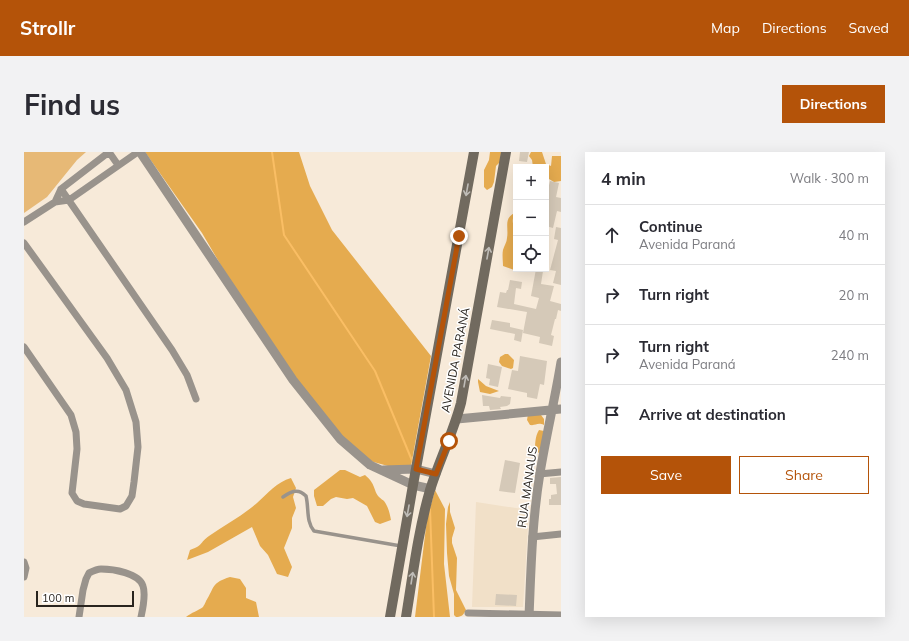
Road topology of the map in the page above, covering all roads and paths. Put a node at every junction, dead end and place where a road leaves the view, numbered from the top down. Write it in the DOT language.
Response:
graph roads {
  1 [pos="109,152"];
  2 [pos="139,152"];
  3 [pos="474,152"];
  4 [pos="506,152"];
  5 [pos="118,165"];
  6 [pos="80,174"];
  7 [pos="89,185"];
  8 [pos="61,190"];
  9 [pos="70,200"];
  10 [pos="55,202"];
  11 [pos="24,222"];
  12 [pos="24,243"];
  13 [pos="24,348"];
  14 [pos="561,362"];
  15 [pos="196,399"];
  16 [pos="557,409"];
  17 [pos="457,419"];
  18 [pos="416,469"];
  19 [pos="380,470"];
  20 [pos="561,472"];
  21 [pos="436,474"];
  22 [pos="540,474"];
  23 [pos="413,485"];
  24 [pos="430,492"];
  25 [pos="283,496"];
  26 [pos="561,534"];
  27 [pos="532,537"];
  28 [pos="402,546"];
  29 [pos="24,562"];
  30 [pos="24,577"];
  31 [pos="468,613"];
  32 [pos="529,615"];
  33 [pos="561,615"];
  34 [pos="79,617"];
  35 [pos="141,617"];
  36 [pos="390,617"];
  37 [pos="406,617"];
  1 -- 5 [label="street"];
  1 -- 6 [label="street"];
  2 -- 5 [label="street"];
  2 -- 19 [label="street"];
  3 -- 18 [label="main road, AVENIDA PARANÁ, one-way"];
  17 -- 4 [label="main road, AVENIDA PARANÁ, one-way"];
  5 -- 7 [label="street"];
  6 -- 7 [label="street"];
  6 -- 8 [label="street"];
  7 -- 9 [label="street"];
  8 -- 9 [label="street"];
  8 -- 10 [label="street"];
  9 -- 10 [label="street"];
  9 -- 15 [label="street"];
  10 -- 11 [label="street"];
  12 -- 13 [label="street"];
  14 -- 16 [label="street, RUA MANAUS"];
  16 -- 17 [label="street"];
  16 -- 22 [label="street, RUA MANAUS"];
  17 -- 21 [label="main road, AVENIDA PARANÁ"];
  18 -- 19 [label="street"];
  18 -- 21 [label="street"];
  18 -- 23 [label="main road, AVENIDA PARANÁ"];
  19 -- 23 [label="street"];
  20 -- 22 [label="street"];
  21 -- 24 [label="main road, AVENIDA PARANÁ"];
  22 -- 27 [label="street, RUA MANAUS"];
  23 -- 24 [label="street"];
  23 -- 28 [label="main road, AVENIDA PARANÁ, one-way"];
  37 -- 24 [label="main road, AVENIDA PARANÁ, one-way"];
  25 -- 28 [label="lane"];
  26 -- 27 [label="street"];
  27 -- 32 [label="street, RUA MANAUS"];
  28 -- 36 [label="main road, AVENIDA PARANÁ"];
  29 -- 30 [label="street"];
  31 -- 32 [label="street"];
  32 -- 33 [label="street"];
  34 -- 35 [label="street"];
}
